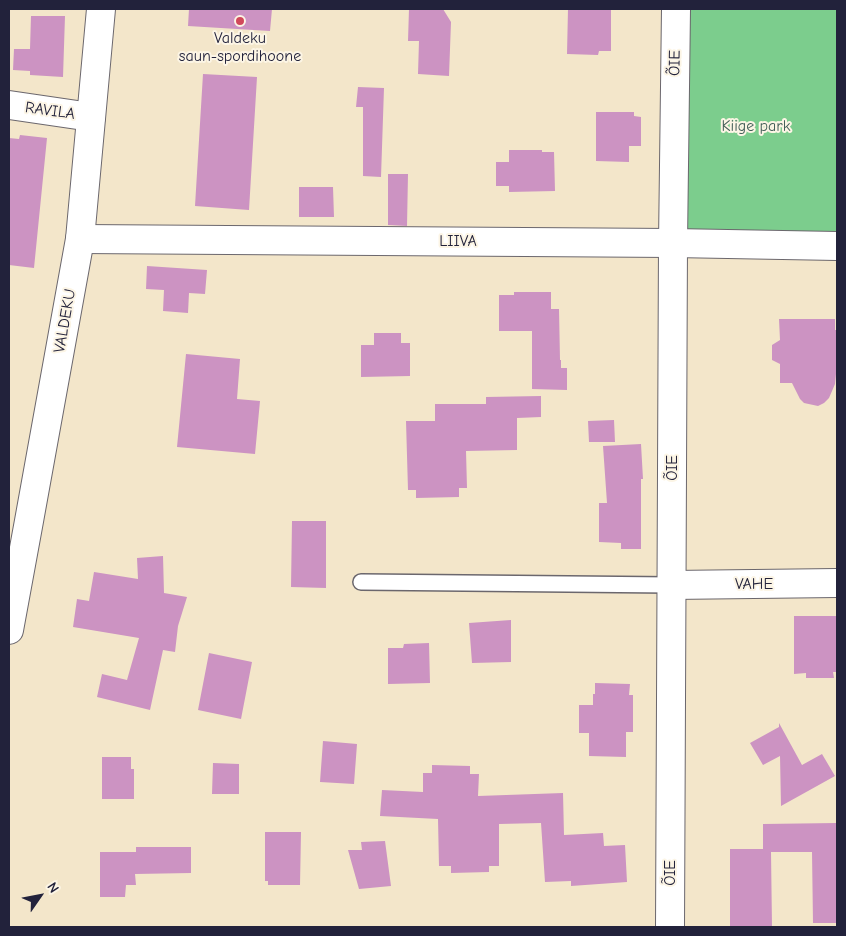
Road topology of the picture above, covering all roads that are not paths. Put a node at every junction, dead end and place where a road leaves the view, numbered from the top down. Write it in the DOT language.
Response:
graph roads {
  1 [pos="101,9"];
  2 [pos="676,9"];
  3 [pos="9,106"];
  4 [pos="91,117"];
  5 [pos="80,239"];
  6 [pos="673,243"];
  7 [pos="837,246"];
  8 [pos="361,582"];
  9 [pos="671,584"];
  10 [pos="837,584"];
  11 [pos="9,630"];
  12 [pos="670,927"];
  1 -- 4 [label="street, VALDEKU"];
  2 -- 6 [label="street, ÕIE"];
  3 -- 4 [label="street, RAVILA"];
  4 -- 5 [label="street, VALDEKU"];
  5 -- 6 [label="street, LIIVA"];
  5 -- 11 [label="street, VALDEKU"];
  6 -- 7 [label="street, LIIVA"];
  6 -- 9 [label="street, ÕIE"];
  8 -- 9 [label="lane"];
  9 -- 10 [label="street, VAHE"];
  9 -- 12 [label="street, ÕIE"];
}
